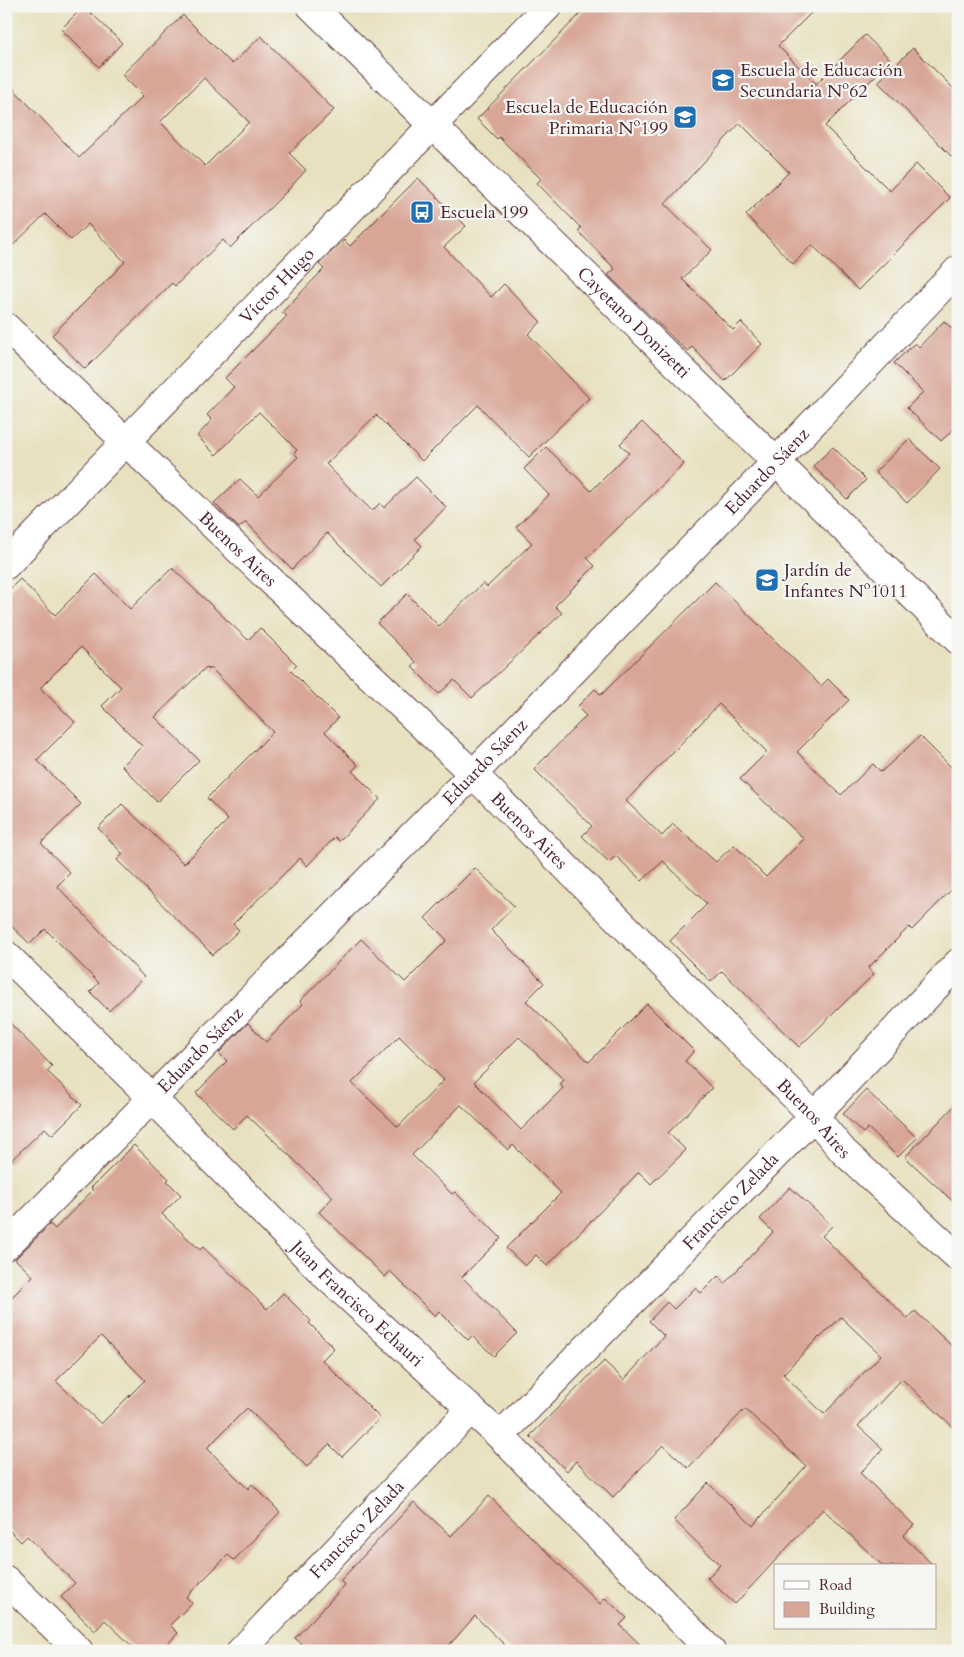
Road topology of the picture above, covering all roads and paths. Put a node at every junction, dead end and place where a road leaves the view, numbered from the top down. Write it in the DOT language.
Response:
graph roads {
  1 [pos="311,6"];
  2 [pos="548,6"];
  3 [pos="433,124"];
  4 [pos="958,270"];
  5 [pos="6,327"];
  6 [pos="125,442"];
  7 [pos="776,462"];
  8 [pos="6,565"];
  9 [pos="958,640"];
  10 [pos="473,774"];
  11 [pos="6,955"];
  12 [pos="958,963"];
  13 [pos="151,1097"];
  14 [pos="814,1116"];
  15 [pos="6,1246"];
  16 [pos="958,1257"];
  17 [pos="471,1409"];
  18 [pos="500,1436"];
  19 [pos="6,1580"];
  20 [pos="78,1651"];
  21 [pos="241,1651"];
  22 [pos="711,1651"];
  1 -- 3 [label="street, Cayetano Donizetti"];
  2 -- 3 [label="street, Víctor Hugo"];
  3 -- 6 [label="street, Víctor Hugo"];
  3 -- 7 [label="street, Cayetano Donizetti"];
  4 -- 7 [label="street, Eduardo Sáenz"];
  5 -- 6 [label="street, Buenos Aires"];
  6 -- 8 [label="street, Víctor Hugo"];
  6 -- 10 [label="street, Buenos Aires"];
  7 -- 9 [label="street, Cayetano Donizetti"];
  7 -- 10 [label="street, Eduardo Sáenz"];
  10 -- 13 [label="street, Eduardo Sáenz"];
  10 -- 14 [label="street, Buenos Aires"];
  11 -- 13 [label="street, Juan Francisco Echauri"];
  12 -- 14 [label="street, Francisco Zelada"];
  13 -- 15 [label="street, Eduardo Sáenz"];
  13 -- 17 [label="street, Juan Francisco Echauri"];
  14 -- 16 [label="street, Buenos Aires"];
  14 -- 18 [label="street, Francisco Zelada"];
  17 -- 18 [label="street, Juan Francisco Echauri"];
  17 -- 21 [label="street, Francisco Zelada"];
  18 -- 22 [label="street, Juan Francisco Echauri"];
  19 -- 20 [label="street"];
}
